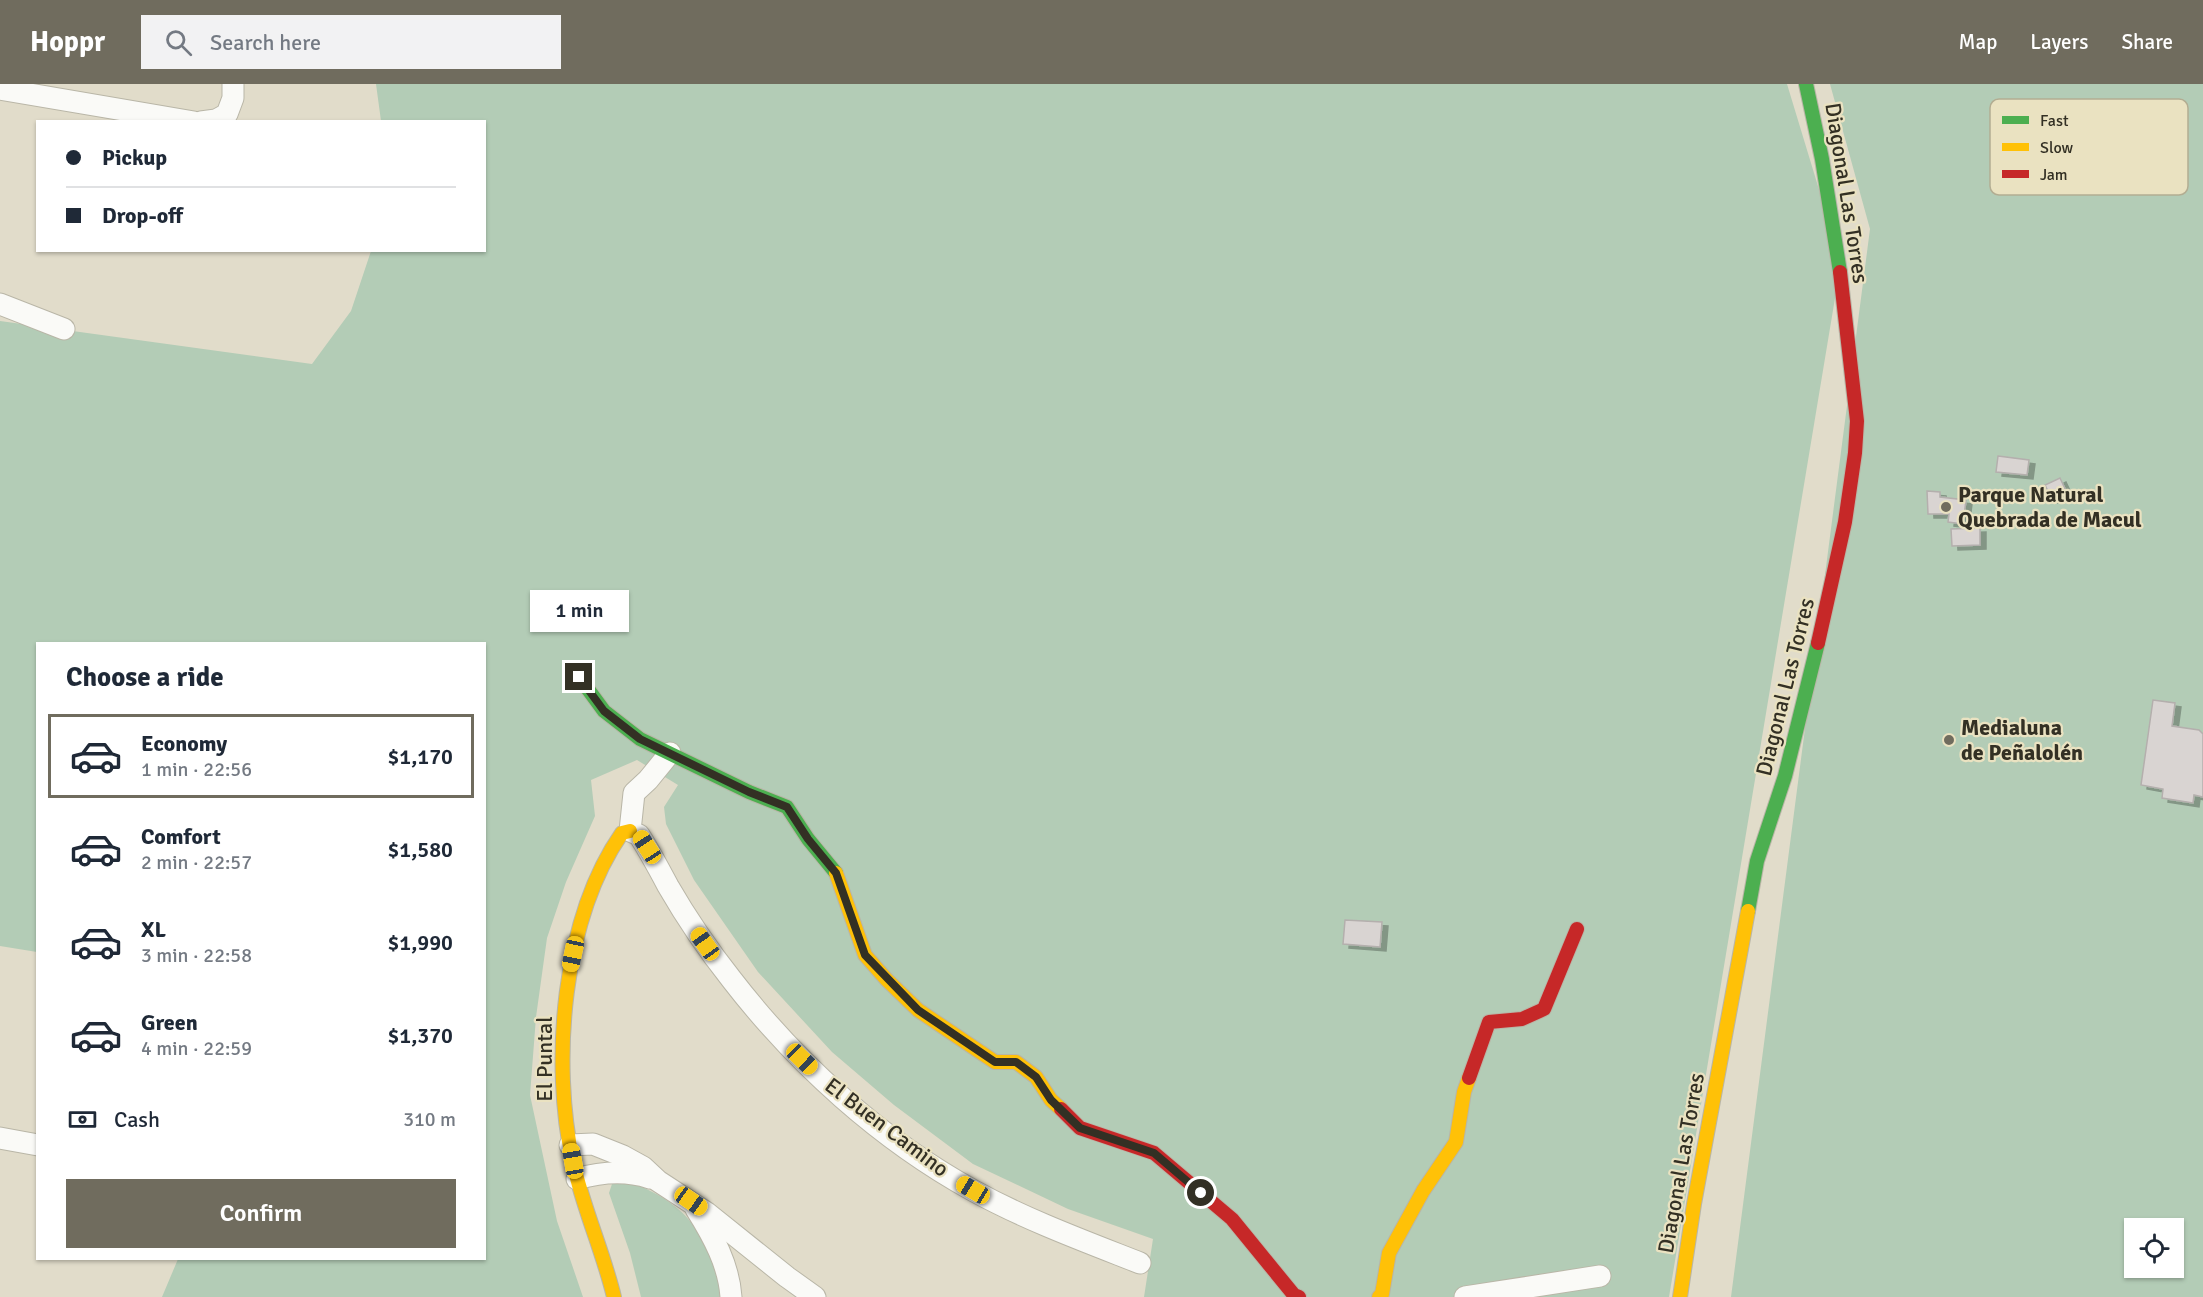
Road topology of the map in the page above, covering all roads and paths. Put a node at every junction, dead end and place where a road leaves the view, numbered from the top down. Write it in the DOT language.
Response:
graph roads {
  1 [pos="233,84"];
  2 [pos="1806,84"];
  3 [pos="0,89"];
  4 [pos="182,120"];
  5 [pos="216,120"];
  6 [pos="0,304"];
  7 [pos="64,329"];
  8 [pos="579,677"];
  9 [pos="670,753"];
  10 [pos="630,831"];
  11 [pos="1577,929"];
  12 [pos="0,1138"];
  13 [pos="36,1145"];
  14 [pos="570,1145"];
  15 [pos="577,1179"];
  16 [pos="658,1181"];
  17 [pos="691,1201"];
  18 [pos="758,1254"];
  19 [pos="1140,1263"];
  20 [pos="727,1272"];
  21 [pos="1600,1276"];
  22 [pos="614,1297"];
  23 [pos="731,1297"];
  24 [pos="815,1297"];
  25 [pos="1299,1297"];
  26 [pos="1379,1297"];
  27 [pos="1465,1297"];
  28 [pos="1680,1297"];
  1 -- 5 [label="street"];
  2 -- 28 [label="street, Diagonal Las Torres"];
  3 -- 4 [label="street"];
  6 -- 7 [label="street"];
  8 -- 9 [label="street"];
  9 -- 10 [label="street"];
  9 -- 25 [label="street"];
  10 -- 14 [label="street, El Puntal"];
  10 -- 19 [label="street, El Buen Camino"];
  11 -- 26 [label="street"];
  12 -- 13 [label="street"];
  14 -- 15 [label="street, El Puntal"];
  14 -- 16 [label="street"];
  15 -- 16 [label="street"];
  15 -- 22 [label="street, El Puntal"];
  16 -- 17 [label="street"];
  17 -- 18 [label="street"];
  17 -- 20 [label="street"];
  18 -- 20 [label="street"];
  18 -- 24 [label="street"];
  20 -- 23 [label="street"];
  21 -- 27 [label="street"];
}
